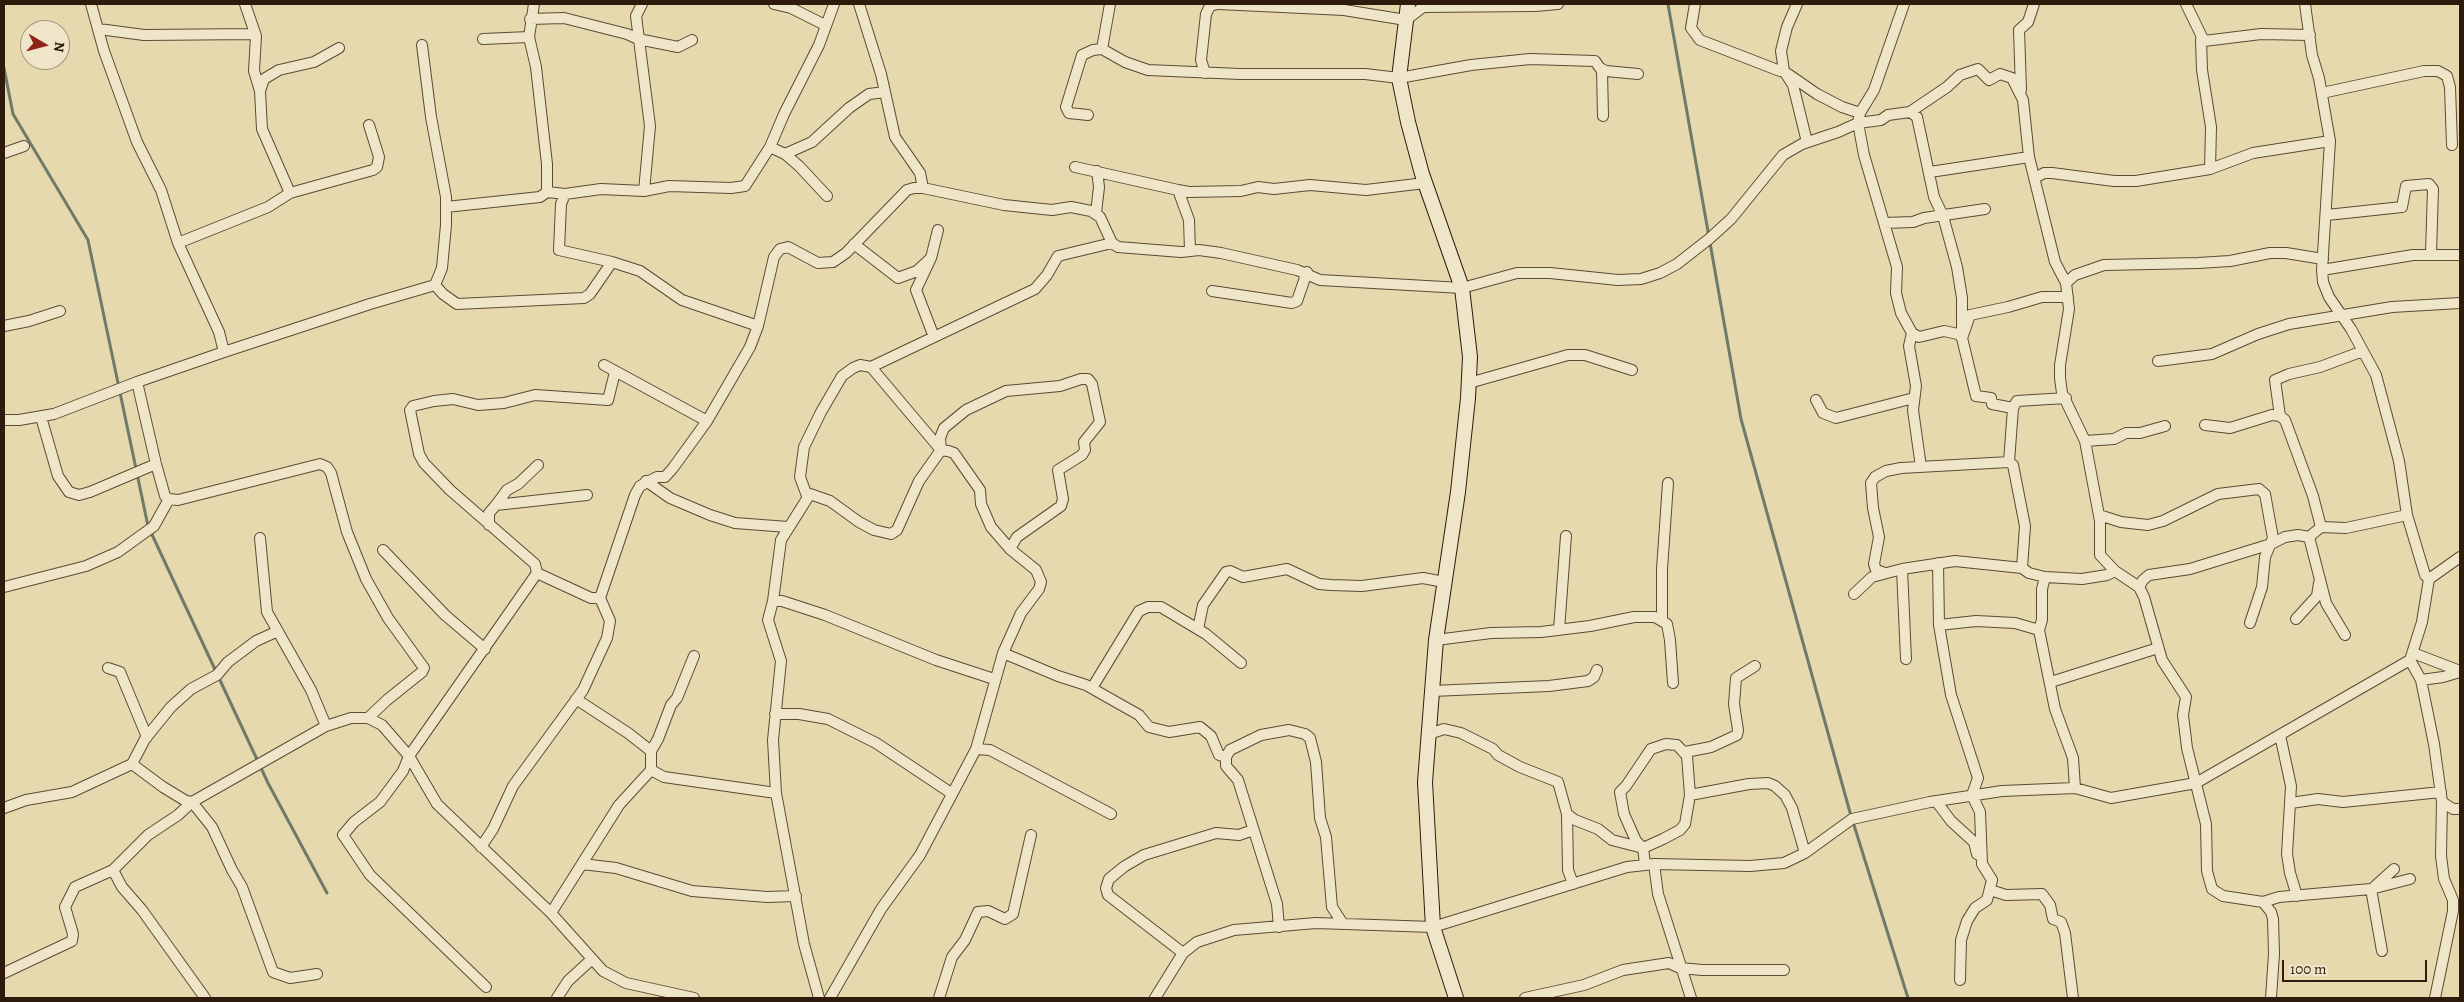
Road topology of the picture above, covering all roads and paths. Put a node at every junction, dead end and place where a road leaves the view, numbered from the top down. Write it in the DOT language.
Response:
graph roads {
  1 [pos="91,4"];
  2 [pos="245,4"];
  3 [pos="534,4"];
  4 [pos="642,4"];
  5 [pos="774,4"];
  6 [pos="834,4"];
  7 [pos="859,4"];
  8 [pos="1110,4"];
  9 [pos="1218,4"];
  10 [pos="1408,4"];
  11 [pos="1558,4"];
  12 [pos="1694,4"];
  13 [pos="1797,4"];
  14 [pos="1904,4"];
  15 [pos="2034,4"];
  16 [pos="2186,4"];
  17 [pos="2305,4"];
  18 [pos="530,19"];
  19 [pos="1406,20"];
  20 [pos="825,25"];
  21 [pos="99,29"];
  22 [pos="254,34"];
  23 [pos="2310,35"];
  24 [pos="529,37"];
  25 [pos="483,39"];
  26 [pos="638,39"];
  27 [pos="2201,39"];
  28 [pos="692,40"];
  29 [pos="422,44"];
  30 [pos="339,48"];
  31 [pos="1102,49"];
  32 [pos="1600,68"];
  33 [pos="1785,72"];
  34 [pos="1205,73"];
  35 [pos="1638,74"];
  36 [pos="1399,78"];
  37 [pos="260,91"];
  38 [pos="886,92"];
  39 [pos="2322,93"];
  40 [pos="2023,100"];
  41 [pos="1910,112"];
  42 [pos="1088,115"];
  43 [pos="1603,116"];
  44 [pos="1859,118"];
  45 [pos="369,125"];
  46 [pos="2330,141"];
  47 [pos="1808,142"];
  48 [pos="24,146"];
  49 [pos="2452,146"];
  50 [pos="770,148"];
  51 [pos="4,153"];
  52 [pos="785,154"];
  53 [pos="2029,157"];
  54 [pos="1075,167"];
  55 [pos="2210,169"];
  56 [pos="1098,171"];
  57 [pos="1930,172"];
  58 [pos="2035,178"];
  59 [pos="1425,183"];
  60 [pos="924,188"];
  61 [pos="1178,190"];
  62 [pos="644,191"];
  63 [pos="547,192"];
  64 [pos="290,193"];
  65 [pos="565,194"];
  66 [pos="827,196"];
  67 [pos="446,207"];
  68 [pos="1986,209"];
  69 [pos="1096,213"];
  70 [pos="2327,215"];
  71 [pos="1944,216"];
  72 [pos="1884,223"];
  73 [pos="938,230"];
  74 [pos="178,243"];
  75 [pos="1112,243"];
  76 [pos="854,244"];
  77 [pos="1190,251"];
  78 [pos="2431,253"];
  79 [pos="2460,255"];
  80 [pos="931,258"];
  81 [pos="612,262"];
  82 [pos="2322,264"];
  83 [pos="1306,272"];
  84 [pos="2066,283"];
  85 [pos="435,285"];
  86 [pos="1462,288"];
  87 [pos="1212,291"];
  88 [pos="2068,296"];
  89 [pos="2460,303"];
  90 [pos="60,311"];
  91 [pos="2340,315"];
  92 [pos="4,326"];
  93 [pos="758,326"];
  94 [pos="1912,333"];
  95 [pos="934,337"];
  96 [pos="1962,338"];
  97 [pos="2363,351"];
  98 [pos="224,352"];
  99 [pos="2158,361"];
  100 [pos="604,365"];
  101 [pos="871,367"];
  102 [pos="1632,370"];
  103 [pos="615,372"];
  104 [pos="137,382"];
  105 [pos="1469,382"];
  106 [pos="1914,398"];
  107 [pos="2066,398"];
  108 [pos="1816,400"];
  109 [pos="2014,408"];
  110 [pos="2280,416"];
  111 [pos="41,417"];
  112 [pos="4,420"];
  113 [pos="707,421"];
  114 [pos="2205,425"];
  115 [pos="2165,426"];
  116 [pos="2085,441"];
  117 [pos="941,450"];
  118 [pos="2009,462"];
  119 [pos="156,464"];
  120 [pos="538,465"];
  121 [pos="1921,466"];
  122 [pos="646,482"];
  123 [pos="1668,483"];
  124 [pos="586,495"];
  125 [pos="807,496"];
  126 [pos="169,499"];
  127 [pos="496,504"];
  128 [pos="2099,515"];
  129 [pos="2407,516"];
  130 [pos="489,525"];
  131 [pos="788,527"];
  132 [pos="2321,527"];
  133 [pos="1566,536"];
  134 [pos="2309,537"];
  135 [pos="260,538"];
  136 [pos="2271,544"];
  137 [pos="1010,549"];
  138 [pos="383,550"];
  139 [pos="2460,557"];
  140 [pos="1938,563"];
  141 [pos="2022,568"];
  142 [pos="1902,569"];
  143 [pos="2115,571"];
  144 [pos="537,572"];
  145 [pos="1885,573"];
  146 [pos="2045,578"];
  147 [pos="2429,579"];
  148 [pos="2319,580"];
  149 [pos="1444,582"];
  150 [pos="4,587"];
  151 [pos="2139,587"];
  152 [pos="1854,594"];
  153 [pos="600,598"];
  154 [pos="773,601"];
  155 [pos="2296,619"];
  156 [pos="1662,620"];
  157 [pos="2250,623"];
  158 [pos="1939,625"];
  159 [pos="1198,629"];
  160 [pos="1559,630"];
  161 [pos="2039,630"];
  162 [pos="278,631"];
  163 [pos="2345,635"];
  164 [pos="1436,640"];
  165 [pos="2158,648"];
  166 [pos="485,649"];
  167 [pos="1003,653"];
  168 [pos="694,656"];
  169 [pos="2412,657"];
  170 [pos="1906,659"];
  171 [pos="1241,663"];
  172 [pos="1755,666"];
  173 [pos="108,668"];
  174 [pos="1597,670"];
  175 [pos="2460,671"];
  176 [pos="994,679"];
  177 [pos="2421,680"];
  178 [pos="2051,682"];
  179 [pos="1672,683"];
  180 [pos="1092,688"];
  181 [pos="1432,691"];
  182 [pos="576,700"];
  183 [pos="775,714"];
  184 [pos="368,718"];
  185 [pos="326,726"];
  186 [pos="1428,734"];
  187 [pos="2280,735"];
  188 [pos="147,737"];
  189 [pos="976,749"];
  190 [pos="651,751"];
  191 [pos="1685,752"];
  192 [pos="409,756"];
  193 [pos="1226,757"];
  194 [pos="132,764"];
  195 [pos="651,770"];
  196 [pos="2196,783"];
  197 [pos="2075,788"];
  198 [pos="776,792"];
  199 [pos="952,793"];
  200 [pos="1690,795"];
  201 [pos="1972,796"];
  202 [pos="2442,797"];
  203 [pos="1936,801"];
  204 [pos="192,802"];
  205 [pos="2290,802"];
  206 [pos="4,808"];
  207 [pos="2460,808"];
  208 [pos="1111,814"];
  209 [pos="1567,814"];
  210 [pos="1253,830"];
  211 [pos="1031,835"];
  212 [pos="481,847"];
  213 [pos="1643,848"];
  214 [pos="1805,853"];
  215 [pos="1982,857"];
  216 [pos="582,864"];
  217 [pos="1650,864"];
  218 [pos="2394,869"];
  219 [pos="113,870"];
  220 [pos="2410,879"];
  221 [pos="1573,884"];
  222 [pos="2371,889"];
  223 [pos="1990,890"];
  224 [pos="796,896"];
  225 [pos="2298,896"];
  226 [pos="2263,902"];
  227 [pos="551,913"];
  228 [pos="1343,924"];
  229 [pos="1279,927"];
  230 [pos="1433,927"];
  231 [pos="2382,951"];
  232 [pos="1183,953"];
  233 [pos="592,959"];
  234 [pos="1680,968"];
  235 [pos="1784,970"];
  236 [pos="4,972"];
  237 [pos="316,974"];
  238 [pos="1960,980"];
  239 [pos="486,987"];
  240 [pos="1159,997"];
  241 [pos="205,998"];
  242 [pos="557,998"];
  243 [pos="694,998"];
  244 [pos="819,998"];
  245 [pos="830,998"];
  246 [pos="939,998"];
  247 [pos="1456,998"];
  248 [pos="1525,998"];
  249 [pos="1691,998"];
  250 [pos="2072,998"];
  251 [pos="2271,998"];
  252 [pos="2435,998"];
  1 -- 21 [label="street"];
  2 -- 22 [label="street"];
  3 -- 18 [label="street"];
  4 -- 26 [label="street"];
  5 -- 20 [label="street"];
  6 -- 20 [label="street"];
  7 -- 38 [label="street"];
  8 -- 31 [label="street"];
  9 -- 19 [label="street"];
  9 -- 34 [label="street"];
  10 -- 19 [label="street"];
  11 -- 19 [label="street"];
  12 -- 33 [label="street"];
  13 -- 33 [label="street"];
  14 -- 44 [label="street"];
  15 -- 40 [label="street"];
  16 -- 27 [label="street"];
  17 -- 23 [label="street"];
  18 -- 24 [label="street"];
  18 -- 26 [label="street"];
  19 -- 36 [label="street"];
  20 -- 50 [label="street"];
  21 -- 22 [label="street"];
  21 -- 74 [label="street"];
  22 -- 37 [label="street"];
  23 -- 27 [label="street"];
  23 -- 39 [label="street"];
  24 -- 25 [label="street"];
  24 -- 63 [label="street"];
  26 -- 28 [label="street"];
  26 -- 62 [label="street"];
  27 -- 55 [label="street"];
  29 -- 67 [label="street"];
  30 -- 37 [label="street"];
  31 -- 34 [label="street"];
  31 -- 42 [label="street"];
  32 -- 35 [label="street"];
  32 -- 36 [label="street"];
  32 -- 43 [label="street"];
  33 -- 44 [label="street"];
  33 -- 47 [label="street"];
  34 -- 36 [label="street"];
  36 -- 59 [label="street"];
  37 -- 64 [label="street"];
  38 -- 52 [label="street"];
  38 -- 60 [label="street"];
  39 -- 46 [label="street"];
  39 -- 49 [label="street"];
  40 -- 41 [label="street"];
  40 -- 53 [label="street"];
  41 -- 44 [label="street"];
  41 -- 57 [label="street"];
  44 -- 47 [label="street"];
  44 -- 72 [label="street"];
  45 -- 64 [label="street"];
  46 -- 55 [label="street"];
  46 -- 70 [label="street"];
  47 -- 86 [label="street"];
  48 -- 51 [label="street"];
  50 -- 52 [label="street"];
  50 -- 62 [label="street"];
  52 -- 66 [label="street"];
  53 -- 57 [label="street"];
  53 -- 58 [label="street"];
  54 -- 56 [label="street"];
  55 -- 58 [label="street"];
  56 -- 61 [label="street"];
  56 -- 69 [label="street"];
  57 -- 71 [label="street"];
  58 -- 84 [label="street"];
  59 -- 61 [label="street"];
  59 -- 86 [label="street"];
  60 -- 69 [label="street"];
  60 -- 76 [label="street"];
  61 -- 77 [label="street"];
  62 -- 65 [label="street"];
  63 -- 65 [label="street"];
  63 -- 67 [label="street"];
  64 -- 74 [label="street"];
  65 -- 81 [label="street"];
  67 -- 85 [label="street"];
  68 -- 71 [label="street"];
  69 -- 75 [label="street"];
  70 -- 78 [label="street"];
  70 -- 82 [label="street"];
  71 -- 72 [label="street"];
  71 -- 96 [label="street"];
  72 -- 94 [label="street"];
  73 -- 80 [label="street"];
  74 -- 98 [label="street"];
  75 -- 77 [label="street"];
  75 -- 95 [label="street"];
  76 -- 80 [label="street"];
  76 -- 93 [label="street"];
  77 -- 83 [label="street"];
  78 -- 79 [label="street"];
  78 -- 82 [label="street"];
  80 -- 95 [label="street"];
  81 -- 85 [label="street"];
  81 -- 93 [label="street"];
  82 -- 84 [label="street"];
  82 -- 91 [label="street"];
  83 -- 86 [label="street"];
  83 -- 87 [label="street"];
  84 -- 88 [label="street"];
  85 -- 98 [label="street"];
  86 -- 105 [label="street"];
  88 -- 96 [label="street"];
  88 -- 107 [label="street"];
  89 -- 91 [label="street"];
  90 -- 92 [label="street"];
  91 -- 97 [label="street"];
  91 -- 99 [label="street"];
  93 -- 113 [label="street"];
  94 -- 96 [label="street"];
  94 -- 106 [label="street"];
  95 -- 101 [label="street"];
  96 -- 109 [label="street"];
  97 -- 110 [label="street"];
  97 -- 129 [label="street"];
  98 -- 104 [label="street"];
  100 -- 103 [label="street"];
  101 -- 117 [label="street"];
  101 -- 125 [label="street"];
  102 -- 105 [label="street"];
  103 -- 113 [label="street"];
  103 -- 130 [label="street"];
  104 -- 111 [label="street"];
  104 -- 119 [label="street"];
  105 -- 149 [label="street"];
  106 -- 108 [label="street"];
  106 -- 121 [label="street"];
  107 -- 109 [label="street"];
  107 -- 116 [label="street"];
  109 -- 118 [label="street"];
  110 -- 114 [label="street"];
  110 -- 132 [label="street"];
  111 -- 112 [label="street"];
  111 -- 119 [label="street"];
  113 -- 122 [label="street"];
  115 -- 116 [label="street"];
  116 -- 128 [label="street"];
  117 -- 125 [label="street"];
  117 -- 137 [label="street"];
  117 -- 137 [label="street"];
  118 -- 121 [label="street"];
  118 -- 141 [label="street"];
  119 -- 126 [label="street"];
  120 -- 127 [label="street"];
  121 -- 145 [label="street"];
  122 -- 131 [label="street"];
  122 -- 153 [label="street"];
  123 -- 156 [label="street"];
  124 -- 127 [label="street"];
  125 -- 131 [label="street"];
  126 -- 150 [label="street"];
  126 -- 184 [label="street"];
  127 -- 130 [label="street"];
  128 -- 136 [label="street"];
  128 -- 143 [label="street"];
  129 -- 132 [label="street"];
  129 -- 147 [label="street"];
  130 -- 144 [label="street"];
  131 -- 154 [label="street"];
  132 -- 134 [label="street"];
  133 -- 160 [label="street"];
  134 -- 136 [label="street"];
  134 -- 148 [label="street"];
  135 -- 162 [label="street"];
  136 -- 151 [label="street"];
  136 -- 157 [label="street"];
  137 -- 167 [label="street"];
  138 -- 166 [label="street"];
  139 -- 147 [label="street"];
  140 -- 141 [label="street"];
  140 -- 142 [label="street"];
  140 -- 158 [label="street"];
  141 -- 146 [label="street"];
  142 -- 145 [label="street"];
  142 -- 170 [label="street"];
  143 -- 146 [label="street"];
  143 -- 151 [label="street"];
  144 -- 153 [label="street"];
  144 -- 166 [label="street"];
  145 -- 152 [label="street"];
  146 -- 161 [label="street"];
  147 -- 169 [label="street"];
  148 -- 155 [label="street"];
  148 -- 163 [label="street"];
  149 -- 159 [label="street"];
  149 -- 164 [label="street"];
  151 -- 165 [label="street"];
  153 -- 182 [label="street"];
  154 -- 176 [label="street"];
  154 -- 183 [label="street"];
  156 -- 160 [label="street"];
  156 -- 179 [label="street"];
  158 -- 161 [label="street"];
  158 -- 201 [label="street"];
  159 -- 171 [label="street"];
  159 -- 180 [label="street"];
  160 -- 164 [label="street"];
  161 -- 178 [label="street"];
  162 -- 185 [label="street"];
  162 -- 188 [label="street"];
  164 -- 181 [label="street"];
  165 -- 178 [label="street"];
  165 -- 196 [label="street"];
  166 -- 192 [label="street"];
  167 -- 176 [label="street"];
  167 -- 180 [label="street"];
  168 -- 190 [label="street"];
  169 -- 175 [label="street"];
  169 -- 177 [label="street"];
  169 -- 187 [label="street"];
  172 -- 191 [label="street"];
  173 -- 188 [label="street"];
  174 -- 181 [label="street"];
  175 -- 177 [label="street"];
  176 -- 189 [label="street"];
  177 -- 202 [label="street"];
  178 -- 197 [label="street"];
  180 -- 193 [label="street"];
  181 -- 186 [label="street"];
  182 -- 190 [label="street"];
  182 -- 212 [label="street"];
  183 -- 198 [label="street"];
  183 -- 199 [label="street"];
  184 -- 185 [label="street"];
  184 -- 192 [label="street"];
  185 -- 204 [label="street"];
  186 -- 209 [label="street"];
  186 -- 230 [label="street"];
  187 -- 196 [label="street"];
  187 -- 205 [label="street"];
  188 -- 194 [label="street"];
  189 -- 199 [label="street"];
  189 -- 208 [label="street"];
  190 -- 195 [label="street"];
  191 -- 200 [label="street"];
  191 -- 213 [label="street"];
  192 -- 212 [label="street"];
  192 -- 239 [label="street"];
  193 -- 210 [label="street"];
  193 -- 228 [label="street"];
  194 -- 204 [label="street"];
  194 -- 206 [label="street"];
  195 -- 198 [label="street"];
  195 -- 216 [label="street"];
  196 -- 197 [label="street"];
  196 -- 226 [label="street"];
  197 -- 201 [label="street"];
  198 -- 224 [label="street"];
  199 -- 245 [label="street"];
  200 -- 213 [label="street"];
  200 -- 214 [label="street"];
  201 -- 203 [label="street"];
  201 -- 215 [label="street"];
  202 -- 205 [label="street"];
  202 -- 207 [label="street"];
  202 -- 252 [label="street"];
  203 -- 214 [label="street"];
  203 -- 215 [label="street"];
  204 -- 219 [label="street"];
  204 -- 237 [label="street"];
  205 -- 225 [label="street"];
  209 -- 213 [label="street"];
  209 -- 221 [label="street"];
  210 -- 229 [label="street"];
  210 -- 232 [label="street"];
  211 -- 246 [label="street"];
  212 -- 227 [label="street"];
  213 -- 217 [label="street"];
  214 -- 217 [label="street"];
  215 -- 223 [label="street"];
  216 -- 224 [label="street"];
  216 -- 227 [label="street"];
  217 -- 221 [label="street"];
  217 -- 234 [label="street"];
  218 -- 222 [label="street"];
  219 -- 236 [label="street"];
  219 -- 241 [label="street"];
  220 -- 222 [label="street"];
  221 -- 230 [label="street"];
  222 -- 225 [label="street"];
  222 -- 231 [label="street"];
  223 -- 238 [label="street"];
  223 -- 250 [label="street"];
  224 -- 244 [label="street"];
  225 -- 226 [label="street"];
  226 -- 251 [label="street"];
  227 -- 233 [label="street"];
  228 -- 229 [label="street"];
  228 -- 230 [label="street"];
  229 -- 232 [label="street"];
  230 -- 247 [label="street"];
  232 -- 240 [label="street"];
  233 -- 242 [label="street"];
  233 -- 243 [label="street"];
  234 -- 235 [label="street"];
  234 -- 248 [label="street"];
  234 -- 249 [label="street"];
}
